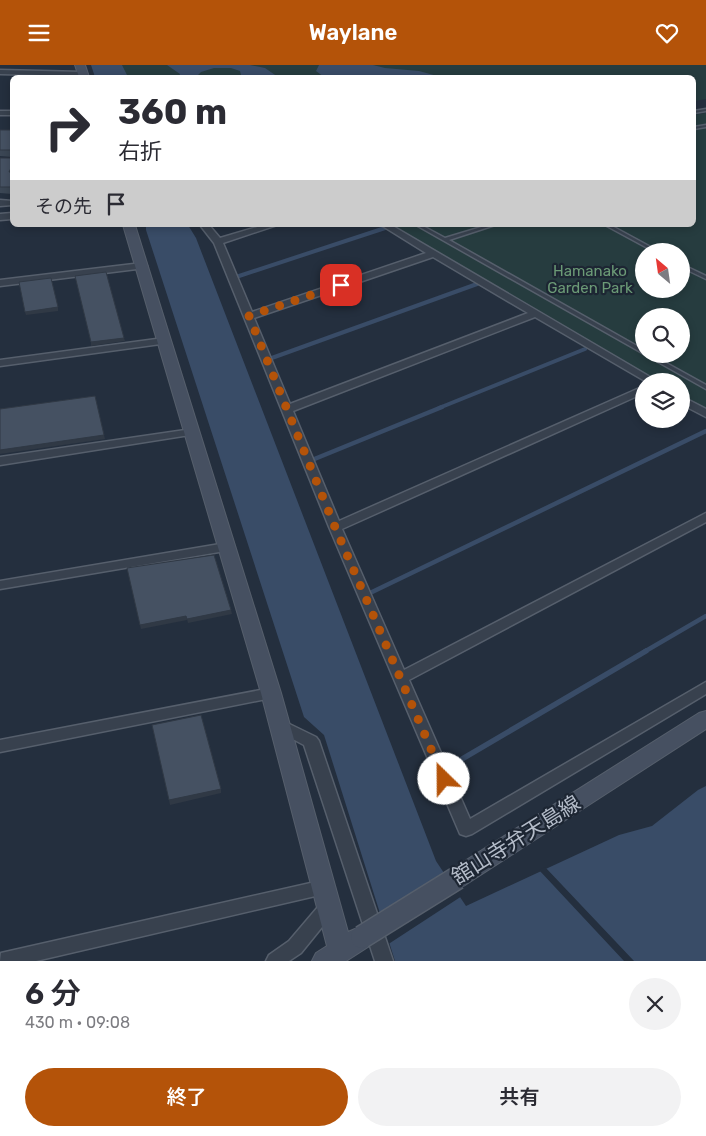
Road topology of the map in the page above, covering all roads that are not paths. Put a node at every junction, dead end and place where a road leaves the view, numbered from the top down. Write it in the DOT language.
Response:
graph roads {
  1 [pos="0,72"];
  2 [pos="83,72"];
  3 [pos="130,227"];
  4 [pos="206,227"];
  5 [pos="267,227"];
  6 [pos="388,227"];
  7 [pos="421,227"];
  8 [pos="486,227"];
  9 [pos="611,227"];
  10 [pos="444,240"];
  11 [pos="218,242"];
  12 [pos="641,243"];
  13 [pos="433,254"];
  14 [pos="142,266"];
  15 [pos="690,270"];
  16 [pos="706,278"];
  17 [pos="0,283"];
  18 [pos="536,313"];
  19 [pos="249,316"];
  20 [pos="164,341"];
  21 [pos="635,347"];
  22 [pos="0,363"];
  23 [pos="663,363"];
  24 [pos="638,373"];
  25 [pos="706,387"];
  26 [pos="635,393"];
  27 [pos="690,404"];
  28 [pos="288,409"];
  29 [pos="706,414"];
  30 [pos="192,432"];
  31 [pos="0,461"];
  32 [pos="706,517"];
  33 [pos="335,527"];
  34 [pos="226,547"];
  35 [pos="0,585"];
  36 [pos="401,678"];
  37 [pos="706,687"];
  38 [pos="271,693"];
  39 [pos="706,719"];
  40 [pos="279,725"];
  41 [pos="0,746"];
  42 [pos="324,887"];
  43 [pos="329,906"];
  44 [pos="333,956"];
  45 [pos="1,961"];
  46 [pos="275,961"];
  47 [pos="384,961"];
  1 -- 2 [label="street"];
  3 -- 14 [label="street"];
  4 -- 11 [label="street"];
  5 -- 11 [label="street"];
  6 -- 13 [label="street"];
  7 -- 10 [label="lane"];
  8 -- 10 [label="lane"];
  9 -- 12 [label="lane"];
  10 -- 21 [label="lane"];
  11 -- 19 [label="street"];
  13 -- 18 [label="street"];
  13 -- 19 [label="street"];
  14 -- 17 [label="street"];
  14 -- 20 [label="street"];
  15 -- 16 [label="lane"];
  18 -- 24 [label="street"];
  18 -- 28 [label="street"];
  19 -- 28 [label="street"];
  20 -- 22 [label="street"];
  20 -- 30 [label="street"];
  23 -- 25 [label="lane"];
  26 -- 33 [label="street"];
  27 -- 29 [label="street"];
  28 -- 33 [label="street"];
  30 -- 31 [label="street"];
  30 -- 34 [label="street"];
  32 -- 36 [label="street"];
  33 -- 36 [label="street"];
  34 -- 35 [label="street"];
  34 -- 38 [label="street"];
  36 -- 37 [label="street"];
  38 -- 40 [label="street"];
  38 -- 41 [label="street"];
  39 -- 44 [label="street, 舘山寺弁天島線, bridge"];
  40 -- 42 [label="street"];
  40 -- 47 [label="street"];
  42 -- 43 [label="street"];
  42 -- 45 [label="street"];
  43 -- 44 [label="street"];
  43 -- 46 [label="street"];
}
